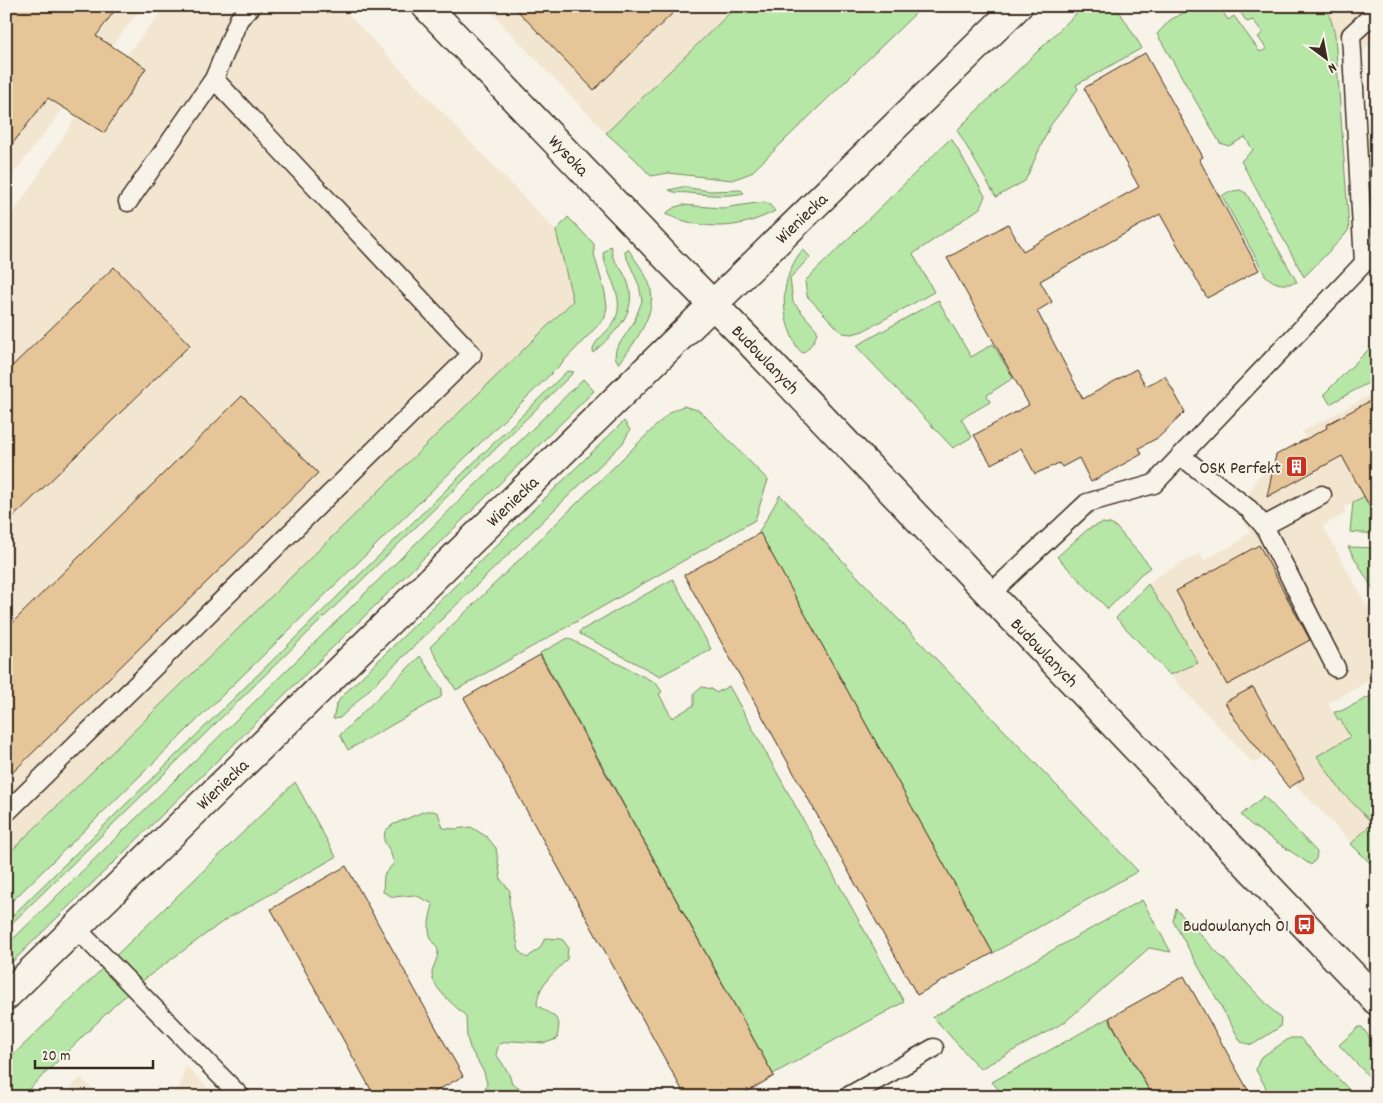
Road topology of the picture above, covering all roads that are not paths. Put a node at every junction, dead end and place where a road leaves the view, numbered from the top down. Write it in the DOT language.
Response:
graph roads {
  1 [pos="252,6"];
  2 [pos="426,6"];
  3 [pos="1018,6"];
  4 [pos="1377,11"];
  5 [pos="214,79"];
  6 [pos="128,202"];
  7 [pos="713,304"];
  8 [pos="1182,456"];
  9 [pos="1322,495"];
  10 [pos="1264,526"];
  11 [pos="990,594"];
  12 [pos="1336,668"];
  13 [pos="6,814"];
  14 [pos="76,928"];
  15 [pos="6,996"];
  16 [pos="1377,1000"];
  17 [pos="934,1048"];
  18 [pos="241,1097"];
  19 [pos="848,1097"];
  1 -- 5 [label="lane"];
  2 -- 7 [label="street, Wysoka"];
  3 -- 7 [label="street, Wieniecka"];
  4 -- 8 [label="lane"];
  5 -- 6 [label="lane"];
  5 -- 13 [label="lane"];
  7 -- 11 [label="street, Budowlanych"];
  7 -- 14 [label="street, Wieniecka"];
  8 -- 10 [label="lane"];
  8 -- 11 [label="lane"];
  9 -- 10 [label="lane"];
  10 -- 12 [label="lane"];
  11 -- 16 [label="street, Budowlanych"];
  14 -- 15 [label="street, Wieniecka"];
  14 -- 18 [label="lane"];
  17 -- 19 [label="lane"];
}
